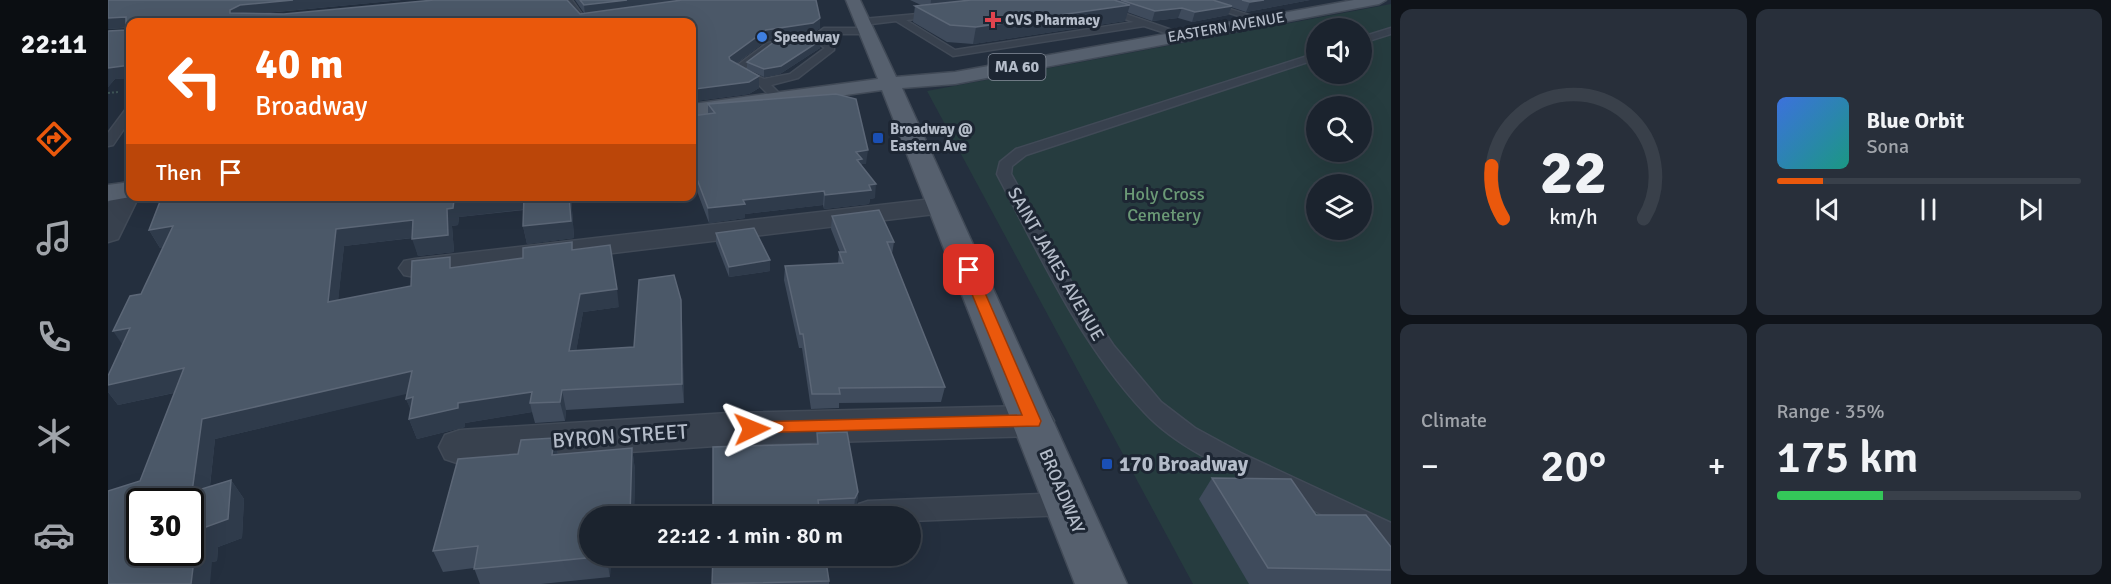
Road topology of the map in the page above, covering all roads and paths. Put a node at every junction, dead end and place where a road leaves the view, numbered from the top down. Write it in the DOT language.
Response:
graph roads {
  1 [pos="568,0"];
  2 [pos="853,0"];
  3 [pos="1192,0"];
  4 [pos="1379,0"];
  5 [pos="1096,7"];
  6 [pos="952,13"];
  7 [pos="581,18"];
  8 [pos="897,18"];
  9 [pos="1261,20"];
  10 [pos="865,26"];
  11 [pos="1391,31"];
  12 [pos="1144,32"];
  13 [pos="1372,37"];
  14 [pos="816,38"];
  15 [pos="1306,60"];
  16 [pos="763,83"];
  17 [pos="890,83"];
  18 [pos="778,98"];
  19 [pos="696,109"];
  20 [pos="126,117"];
  21 [pos="108,142"];
  22 [pos="122,191"];
  23 [pos="941,206"];
  24 [pos="108,233"];
  25 [pos="415,268"];
  26 [pos="1033,421"];
  27 [pos="460,447"];
  28 [pos="1067,504"];
  29 [pos="921,510"];
  30 [pos="1391,535"];
  31 [pos="1101,584"];
  1 -- 7 [label="lane"];
  2 -- 10 [label="main road, BROADWAY"];
  3 -- 9 [label="lane"];
  4 -- 9 [label="main road, EASTERN AVENUE / MA 60"];
  5 -- 12 [label="lane"];
  6 -- 8 [label="lane"];
  8 -- 10 [label="lane"];
  8 -- 12 [label="lane"];
  9 -- 12 [label="main road, EASTERN AVENUE / MA 60"];
  10 -- 14 [label="lane"];
  10 -- 17 [label="main road, BROADWAY"];
  11 -- 13 [label="lane"];
  12 -- 17 [label="main road, EASTERN AVENUE / MA 60"];
  14 -- 16 [label="lane"];
  14 -- 16 [label="lane"];
  15 -- 30 [label="lane, SAINT JAMES AVENUE"];
  16 -- 18 [label="lane"];
  17 -- 18 [label="main road, EASTERN AVENUE / MA 60"];
  17 -- 23 [label="main road, BROADWAY"];
  18 -- 19 [label="main road, EASTERN AVENUE / MA 60"];
  20 -- 21 [label="lane"];
  22 -- 24 [label="street"];
  23 -- 25 [label="street"];
  23 -- 26 [label="main road, BROADWAY"];
  26 -- 27 [label="street, BYRON STREET"];
  26 -- 28 [label="main road, BROADWAY"];
  28 -- 29 [label="lane"];
  28 -- 31 [label="main road, BROADWAY"];
}
